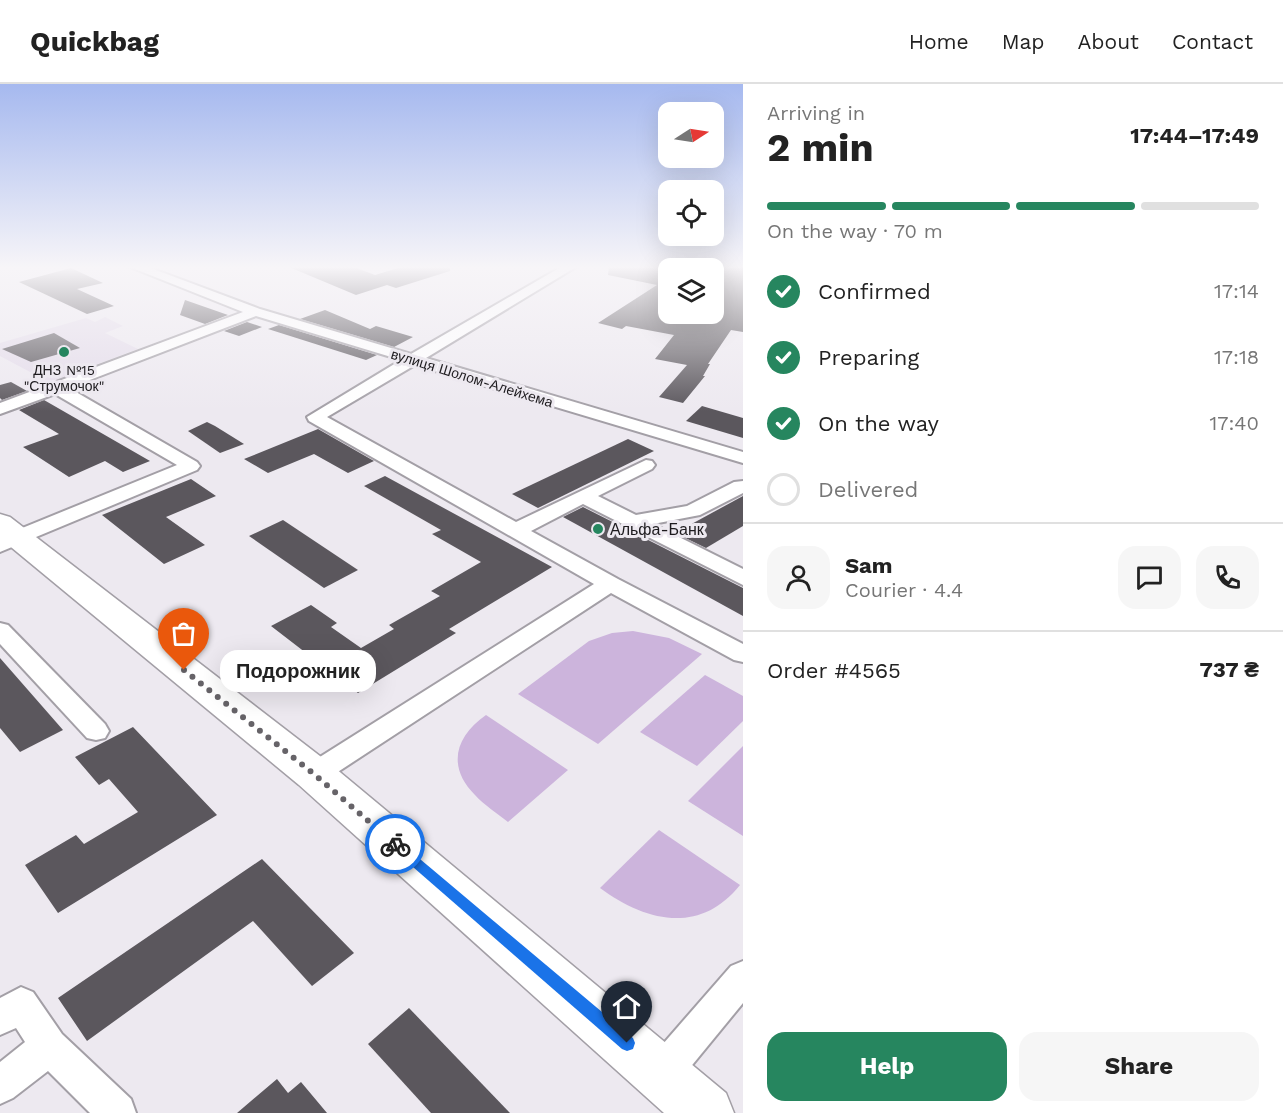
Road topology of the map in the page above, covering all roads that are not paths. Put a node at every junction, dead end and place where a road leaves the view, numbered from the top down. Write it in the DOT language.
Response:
graph roads {
  1 [pos="247,315"];
  2 [pos="265,315"];
  3 [pos="488,315"];
  4 [pos="412,359"];
  5 [pos="57,388"];
  6 [pos="0,409"];
  7 [pos="641,429"];
  8 [pos="617,438"];
  9 [pos="743,458"];
  10 [pos="646,465"];
  11 [pos="741,486"];
  12 [pos="584,497"];
  13 [pos="633,522"];
  14 [pos="516,531"];
  15 [pos="6,536"];
  16 [pos="743,578"];
  17 [pos="610,584"];
  18 [pos="0,630"];
  19 [pos="743,654"];
  20 [pos="96,731"];
  21 [pos="314,774"];
  22 [pos="743,977"];
  23 [pos="0,1018"];
  24 [pos="49,1047"];
  25 [pos="662,1073"];
  26 [pos="0,1085"];
  27 [pos="117,1113"];
  28 [pos="706,1113"];
  1 -- 5 [label="street"];
  2 -- 4 [label="street, вулиця Шолом-Алейхема"];
  3 -- 4 [label="street"];
  4 -- 7 [label="street, вулиця Шолом-Алейхема"];
  4 -- 14 [label="street"];
  5 -- 6 [label="street"];
  5 -- 15 [label="street"];
  7 -- 8 [label="street"];
  7 -- 9 [label="street, вулиця Шолом-Алейхема"];
  10 -- 12 [label="street"];
  11 -- 13 [label="street"];
  12 -- 13 [label="street"];
  12 -- 14 [label="street"];
  13 -- 16 [label="street"];
  14 -- 17 [label="street"];
  15 -- 21 [label="highway"];
  17 -- 19 [label="street"];
  17 -- 21 [label="street"];
  18 -- 20 [label="street"];
  21 -- 25 [label="highway"];
  22 -- 25 [label="street"];
  23 -- 24 [label="street"];
  24 -- 26 [label="street"];
  24 -- 27 [label="street"];
  25 -- 28 [label="highway"];
}
